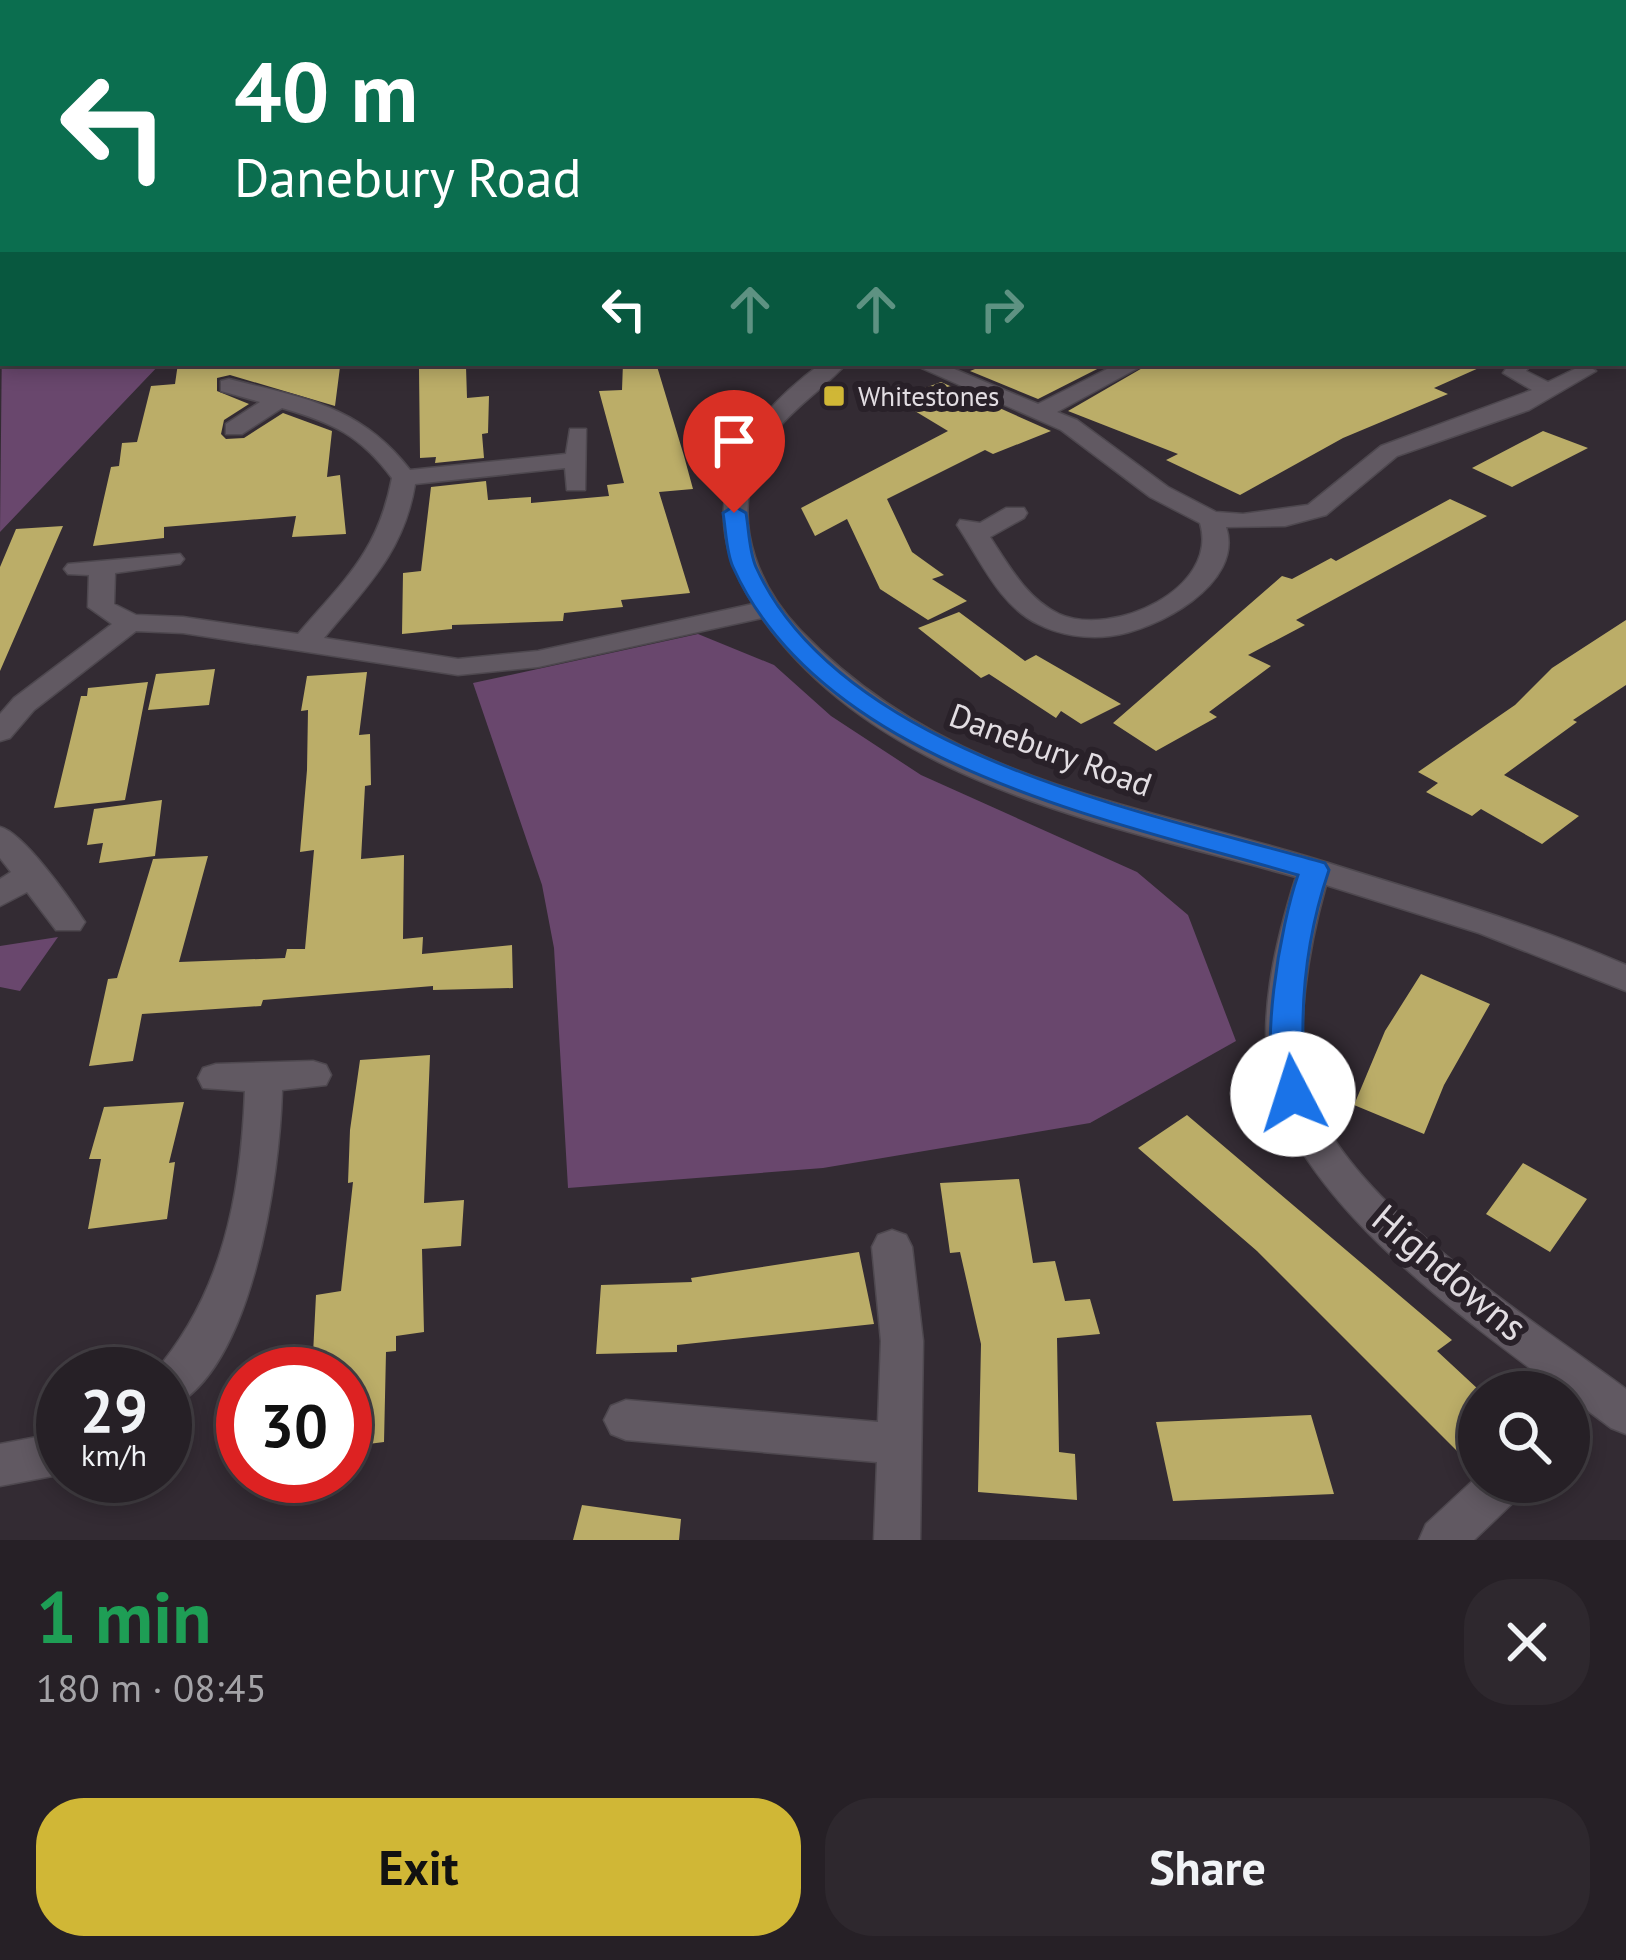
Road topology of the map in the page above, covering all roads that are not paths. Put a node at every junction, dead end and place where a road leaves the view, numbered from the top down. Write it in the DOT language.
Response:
graph roads {
  1 [pos="832,366"];
  2 [pos="929,366"];
  3 [pos="1130,366"];
  4 [pos="1519,366"];
  5 [pos="1585,370"];
  6 [pos="229,386"];
  7 [pos="1550,391"];
  8 [pos="277,400"];
  9 [pos="1042,411"];
  10 [pos="234,429"];
  11 [pos="578,434"];
  12 [pos="404,478"];
  13 [pos="1015,513"];
  14 [pos="1211,519"];
  15 [pos="171,559"];
  16 [pos="769,609"];
  17 [pos="130,623"];
  18 [pos="306,642"];
  19 [pos="0,731"];
  20 [pos="0,837"];
  21 [pos="1314,870"];
  22 [pos="32,873"];
  23 [pos="0,895"];
  24 [pos="68,922"];
  25 [pos="1626,980"];
  26 [pos="313,1075"];
  27 [pos="216,1078"];
  28 [pos="264,1078"];
  29 [pos="892,1246"];
  30 [pos="192,1357"];
  31 [pos="1549,1371"];
  32 [pos="1590,1401"];
  33 [pos="1626,1414"];
  34 [pos="626,1420"];
  35 [pos="899,1444"];
  36 [pos="36,1459"];
  37 [pos="0,1465"];
  38 [pos="1481,1503"];
  39 [pos="897,1540"];
  40 [pos="1442,1540"];
  1 -- 16 [label="street, Danebury Road"];
  2 -- 9 [label="street"];
  3 -- 9 [label="street"];
  4 -- 7 [label="street"];
  5 -- 7 [label="street"];
  6 -- 8 [label="street"];
  7 -- 14 [label="street"];
  8 -- 10 [label="street"];
  8 -- 12 [label="street"];
  9 -- 14 [label="street"];
  11 -- 12 [label="street"];
  12 -- 18 [label="street"];
  13 -- 14 [label="street"];
  15 -- 17 [label="street"];
  16 -- 18 [label="street"];
  16 -- 21 [label="street, Danebury Road"];
  17 -- 18 [label="street"];
  17 -- 19 [label="street"];
  20 -- 22 [label="street"];
  21 -- 25 [label="street, Danebury Road"];
  21 -- 31 [label="street, Highdowns"];
  22 -- 23 [label="street"];
  22 -- 24 [label="street"];
  26 -- 28 [label="street"];
  27 -- 28 [label="street"];
  28 -- 30 [label="street"];
  29 -- 35 [label="street"];
  32 -- 33 [label="street, Highdowns"];
  34 -- 35 [label="street"];
  35 -- 39 [label="street"];
  36 -- 37 [label="street"];
  38 -- 40 [label="street"];
}
